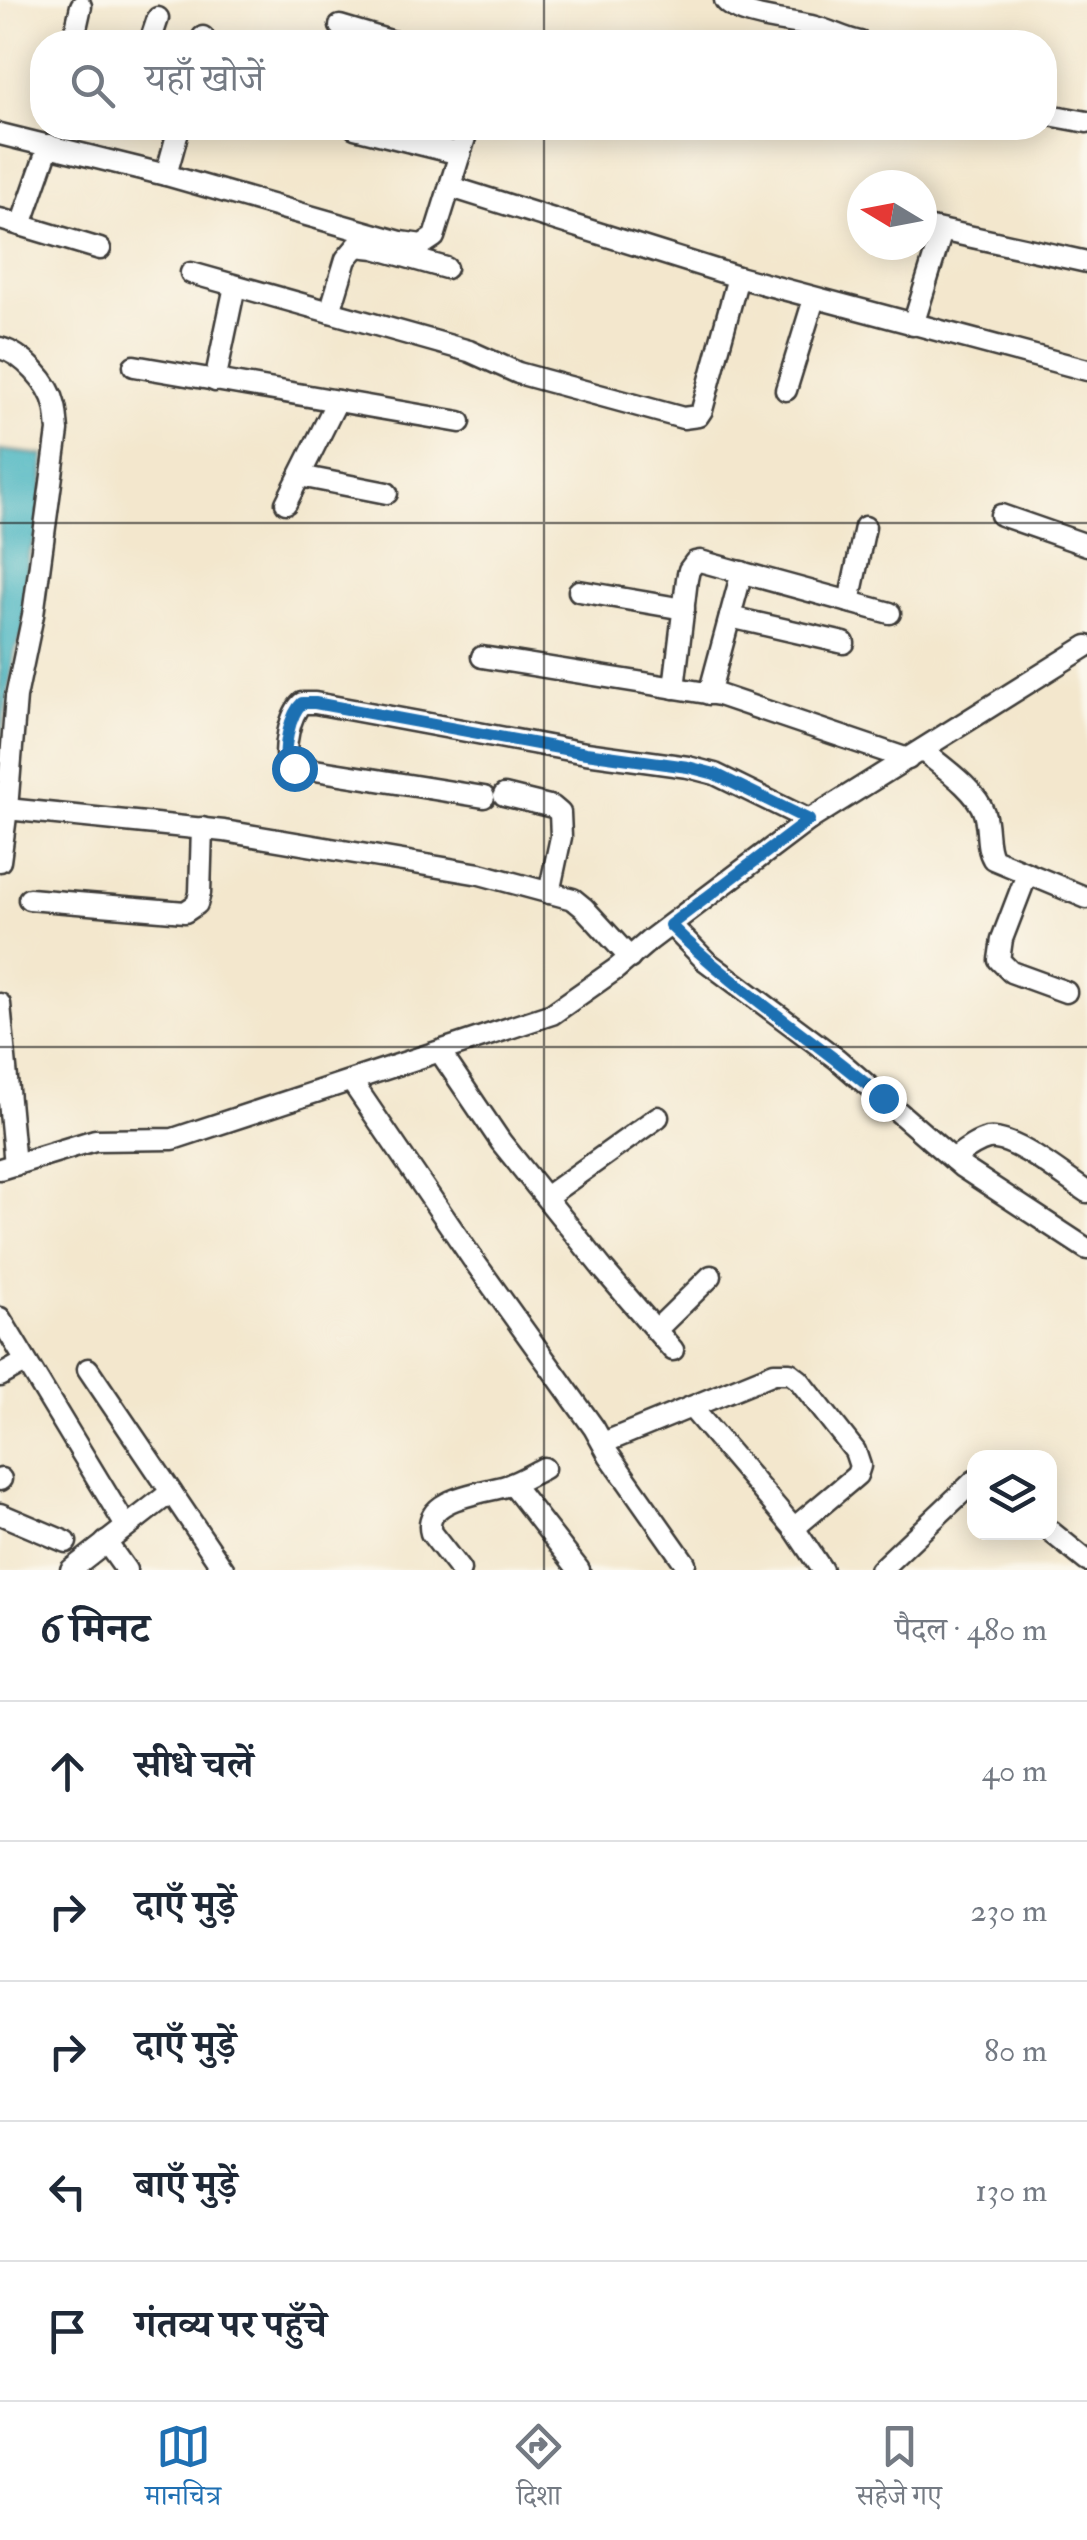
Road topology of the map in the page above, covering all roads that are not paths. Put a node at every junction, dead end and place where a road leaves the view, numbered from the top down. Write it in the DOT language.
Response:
graph roads {
  1 [pos="725,0"];
  2 [pos="80,6"];
  3 [pos="158,18"];
  4 [pos="340,26"];
  5 [pos="75,30"];
  6 [pos="154,30"];
  7 [pos="354,30"];
  8 [pos="826,30"];
  9 [pos="1057,116"];
  10 [pos="1087,122"];
  11 [pos="0,134"];
  12 [pos="176,140"];
  13 [pos="404,140"];
  14 [pos="464,140"];
  15 [pos="49,145"];
  16 [pos="460,154"];
  17 [pos="166,175"];
  18 [pos="450,186"];
  19 [pos="0,218"];
  20 [pos="21,225"];
  21 [pos="937,229"];
  22 [pos="100,249"];
  23 [pos="926,260"];
  24 [pos="1087,262"];
  25 [pos="446,268"];
  26 [pos="192,273"];
  27 [pos="738,277"];
  28 [pos="235,286"];
  29 [pos="814,299"];
  30 [pos="330,312"];
  31 [pos="914,325"];
  32 [pos="0,348"];
  33 [pos="134,366"];
  34 [pos="1087,370"];
  35 [pos="215,381"];
  36 [pos="786,390"];
  37 [pos="337,401"];
  38 [pos="460,422"];
  39 [pos="300,476"];
  40 [pos="387,493"];
  41 [pos="286,504"];
  42 [pos="1001,515"];
  43 [pos="865,527"];
  44 [pos="1087,546"];
  45 [pos="742,572"];
  46 [pos="578,591"];
  47 [pos="849,602"];
  48 [pos="684,609"];
  49 [pos="890,613"];
  50 [pos="730,617"];
  51 [pos="844,644"];
  52 [pos="1087,646"];
  53 [pos="482,658"];
  54 [pos="674,688"];
  55 [pos="709,694"];
  56 [pos="915,754"];
  57 [pos="7,809"];
  58 [pos="809,820"];
  59 [pos="202,828"];
  60 [pos="0,861"];
  61 [pos="1027,874"];
  62 [pos="550,892"];
  63 [pos="1087,898"];
  64 [pos="29,899"];
  65 [pos="670,925"];
  66 [pos="630,958"];
  67 [pos="1066,992"];
  68 [pos="0,1004"];
  69 [pos="1,1031"];
  70 [pos="440,1052"];
  71 [pos="352,1082"];
  72 [pos="4,1096"];
  73 [pos="658,1117"];
  74 [pos="953,1160"];
  75 [pos="7,1167"];
  76 [pos="1087,1192"];
  77 [pos="546,1198"];
  78 [pos="1087,1249"];
  79 [pos="711,1276"];
  80 [pos="0,1318"];
  81 [pos="656,1330"];
  82 [pos="673,1350"];
  83 [pos="25,1362"];
  84 [pos="88,1369"];
  85 [pos="0,1376"];
  86 [pos="692,1407"];
  87 [pos="603,1443"];
  88 [pos="544,1468"];
  89 [pos="512,1484"];
  90 [pos="967,1488"];
  91 [pos="170,1492"];
  92 [pos="0,1514"];
  93 [pos="126,1526"];
  94 [pos="794,1528"];
  95 [pos="1057,1537"];
  96 [pos="66,1542"];
  97 [pos="106,1542"];
  98 [pos="1087,1561"];
  99 [pos="686,1563"];
  100 [pos="71,1570"];
  101 [pos="126,1570"];
  102 [pos="224,1570"];
  103 [pos="460,1570"];
  104 [pos="579,1570"];
  105 [pos="822,1570"];
  106 [pos="880,1570"];
  1 -- 8 [label="street"];
  2 -- 5 [label="street"];
  3 -- 6 [label="street"];
  4 -- 7 [label="street"];
  9 -- 10 [label="street"];
  11 -- 15 [label="street"];
  12 -- 17 [label="street"];
  13 -- 16 [label="street"];
  14 -- 16 [label="street"];
  15 -- 17 [label="street"];
  15 -- 20 [label="street"];
  16 -- 18 [label="street"];
  17 -- 18 [label="street"];
  18 -- 27 [label="street"];
  19 -- 20 [label="street"];
  20 -- 22 [label="street"];
  21 -- 24 [label="street"];
  23 -- 31 [label="street"];
  25 -- 30 [label="street"];
  26 -- 28 [label="street"];
  27 -- 29 [label="street"];
  27 -- 30 [label="street"];
  28 -- 30 [label="street"];
  28 -- 35 [label="street"];
  29 -- 31 [label="street"];
  29 -- 36 [label="street"];
  31 -- 34 [label="street"];
  32 -- 57 [label="street"];
  33 -- 35 [label="street"];
  35 -- 37 [label="street"];
  37 -- 38 [label="street"];
  37 -- 39 [label="street"];
  39 -- 40 [label="street"];
  39 -- 41 [label="street"];
  42 -- 44 [label="street"];
  43 -- 47 [label="street"];
  45 -- 47 [label="street"];
  45 -- 48 [label="street"];
  45 -- 50 [label="street"];
  46 -- 48 [label="street"];
  47 -- 49 [label="street"];
  48 -- 54 [label="street"];
  50 -- 51 [label="street"];
  50 -- 55 [label="street"];
  52 -- 56 [label="street"];
  53 -- 54 [label="street"];
  54 -- 55 [label="street"];
  55 -- 56 [label="street"];
  56 -- 58 [label="street"];
  56 -- 61 [label="street"];
  57 -- 59 [label="street"];
  57 -- 60 [label="street"];
  58 -- 62 [label="street"];
  58 -- 65 [label="street"];
  59 -- 62 [label="street"];
  59 -- 64 [label="street"];
  61 -- 63 [label="street"];
  61 -- 67 [label="street"];
  62 -- 66 [label="street"];
  65 -- 66 [label="street"];
  65 -- 74 [label="street"];
  66 -- 70 [label="street"];
  68 -- 69 [label="street"];
  69 -- 72 [label="street"];
  70 -- 71 [label="street"];
  70 -- 77 [label="street"];
  71 -- 75 [label="street"];
  71 -- 87 [label="street"];
  72 -- 75 [label="street"];
  73 -- 77 [label="street"];
  74 -- 76 [label="street"];
  74 -- 78 [label="street"];
  77 -- 81 [label="street"];
  79 -- 81 [label="street"];
  80 -- 83 [label="street"];
  81 -- 82 [label="street"];
  83 -- 85 [label="street"];
  83 -- 93 [label="street"];
  84 -- 91 [label="street"];
  86 -- 87 [label="street"];
  86 -- 94 [label="street"];
  86 -- 94 [label="street"];
  87 -- 99 [label="street"];
  88 -- 89 [label="street"];
  89 -- 103 [label="street"];
  89 -- 104 [label="street"];
  90 -- 106 [label="street"];
  91 -- 93 [label="street"];
  91 -- 102 [label="street"];
  92 -- 96 [label="street"];
  93 -- 97 [label="street"];
  94 -- 105 [label="street"];
  95 -- 98 [label="street"];
  97 -- 100 [label="street"];
  97 -- 101 [label="street"];
}
